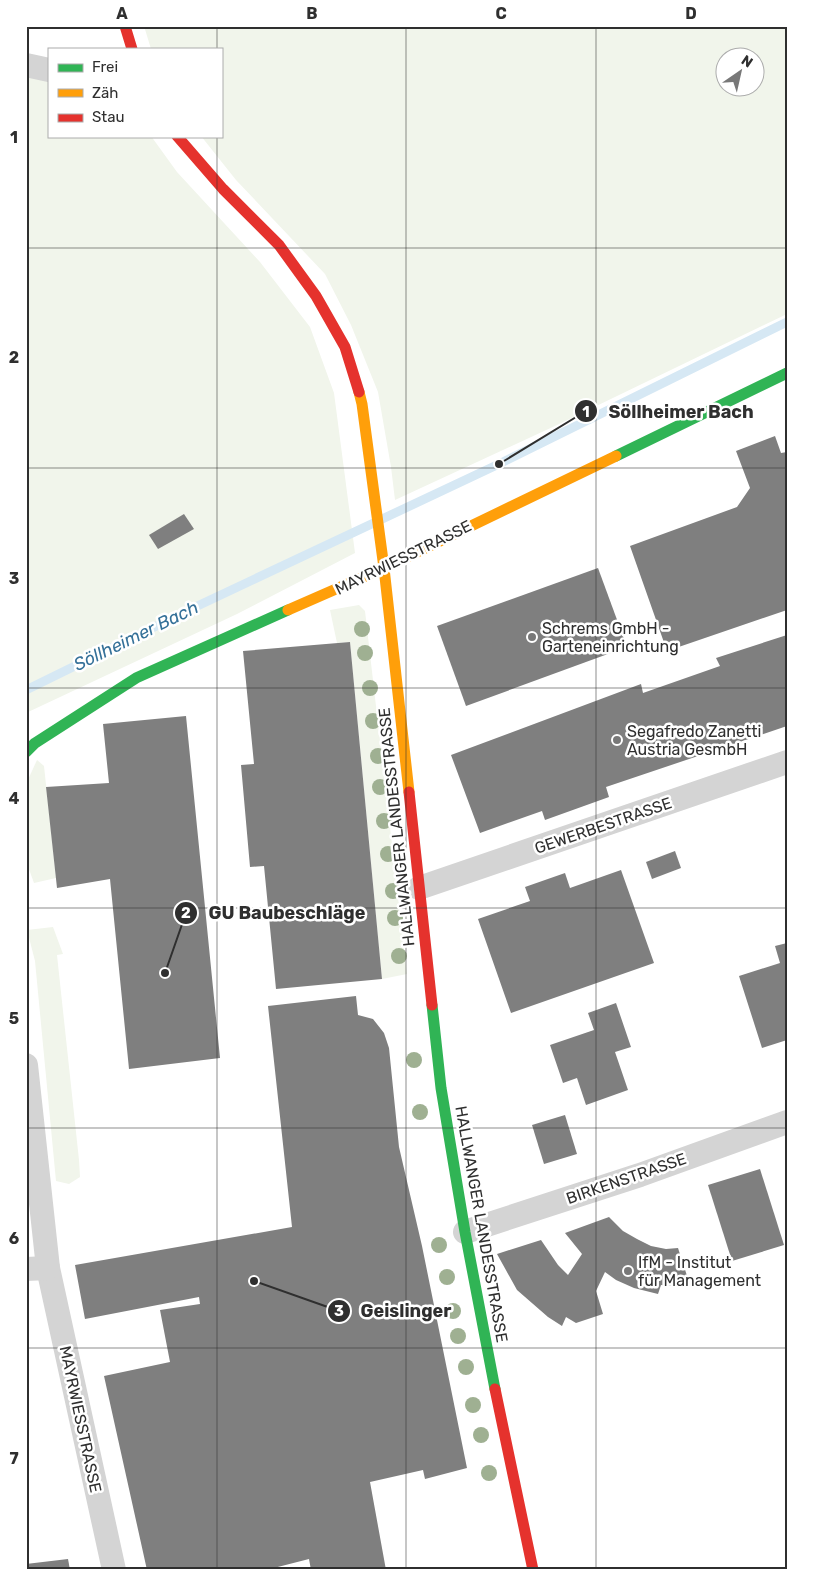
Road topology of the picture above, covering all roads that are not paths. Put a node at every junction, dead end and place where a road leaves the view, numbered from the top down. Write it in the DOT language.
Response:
graph roads {
  1 [pos="125,26"];
  2 [pos="132,48"];
  3 [pos="26,65"];
  4 [pos="48,70"];
  5 [pos="179,138"];
  6 [pos="787,373"];
  7 [pos="384,568"];
  8 [pos="26,752"];
  9 [pos="787,762"];
  10 [pos="419,888"];
  11 [pos="26,1065"];
  12 [pos="787,1122"];
  13 [pos="465,1232"];
  14 [pos="37,1268"];
  15 [pos="114,1570"];
  16 [pos="533,1570"];
  1 -- 2 [label="street"];
  3 -- 4 [label="street"];
  5 -- 7 [label="street, HALLWANGER LANDESSTRASSE"];
  6 -- 7 [label="street, MAYRWIESSTRASSE"];
  7 -- 8 [label="street, MAYRWIESSTRASSE"];
  7 -- 10 [label="street, HALLWANGER LANDESSTRASSE"];
  9 -- 10 [label="street, GEWERBESTRASSE"];
  10 -- 13 [label="street, HALLWANGER LANDESSTRASSE"];
  11 -- 14 [label="street, MAYRWIESSTRASSE"];
  12 -- 13 [label="street, BIRKENSTRASSE"];
  13 -- 16 [label="street, HALLWANGER LANDESSTRASSE"];
  14 -- 15 [label="street, MAYRWIESSTRASSE"];
}
